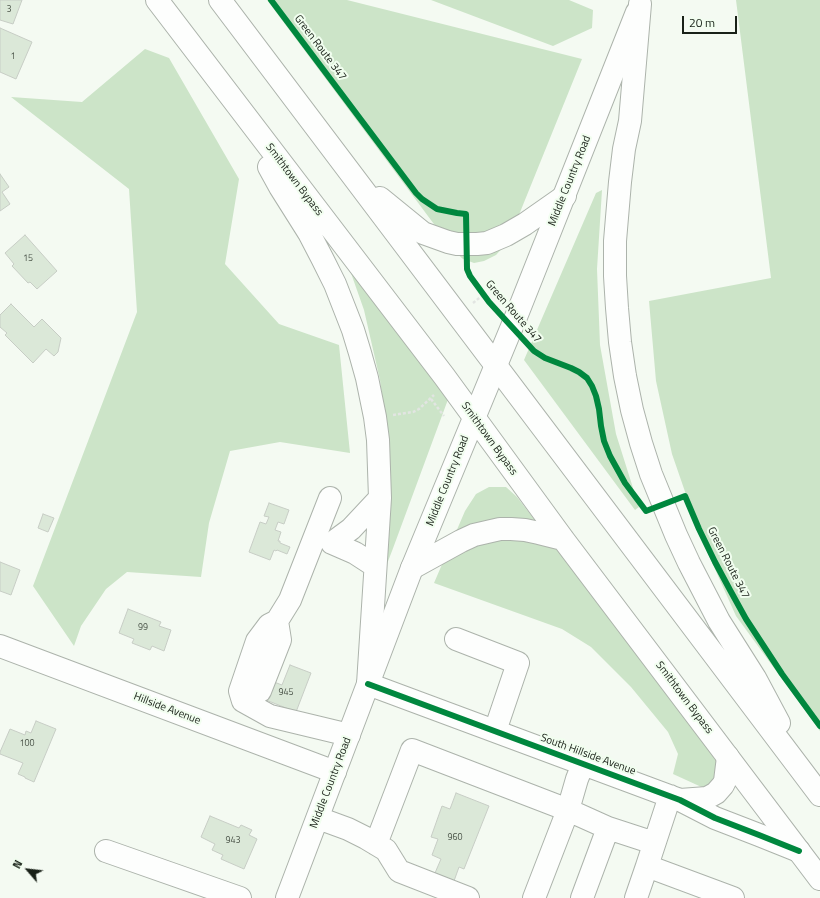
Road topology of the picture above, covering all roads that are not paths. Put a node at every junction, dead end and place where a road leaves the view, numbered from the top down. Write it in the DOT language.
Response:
graph roads {
  1 [pos="157,0"];
  2 [pos="220,0"];
  3 [pos="641,2"];
  4 [pos="232,100"];
  5 [pos="352,176"];
  6 [pos="565,196"];
  7 [pos="496,366"];
  8 [pos="474,418"];
  9 [pos="330,498"];
  10 [pos="380,498"];
  11 [pos="563,539"];
  12 [pos="332,543"];
  13 [pos="309,550"];
  14 [pos="375,566"];
  15 [pos="412,568"];
  16 [pos="277,621"];
  17 [pos="456,639"];
  18 [pos="0,646"];
  19 [pos="368,684"];
  20 [pos="260,691"];
  21 [pos="494,731"];
  22 [pos="349,735"];
  23 [pos="728,757"];
  24 [pos="582,764"];
  25 [pos="334,772"];
  26 [pos="814,787"];
  27 [pos="675,798"];
  28 [pos="568,810"];
  29 [pos="318,818"];
  30 [pos="608,828"];
  31 [pos="654,843"];
  32 [pos="376,844"];
  33 [pos="106,851"];
  34 [pos="799,851"];
  35 [pos="647,866"];
  36 [pos="820,879"];
  37 [pos="240,898"];
  38 [pos="287,898"];
  39 [pos="468,898"];
  40 [pos="534,898"];
  41 [pos="582,898"];
  42 [pos="636,898"];
  43 [pos="733,898"];
  1 -- 4 [label="main road, Smithtown Bypass"];
  2 -- 5 [label="main road"];
  3 -- 6 [label="main road, Middle Country Road"];
  3 -- 26 [label="main road"];
  4 -- 8 [label="main road, Smithtown Bypass"];
  4 -- 10 [label="main road"];
  5 -- 6 [label="main road"];
  5 -- 7 [label="main road"];
  6 -- 7 [label="main road, Middle Country Road"];
  7 -- 8 [label="main road, Middle Country Road"];
  7 -- 26 [label="main road"];
  8 -- 11 [label="main road, Smithtown Bypass"];
  8 -- 15 [label="main road, Middle Country Road"];
  9 -- 13 [label="main road"];
  10 -- 12 [label="main road"];
  10 -- 14 [label="main road"];
  11 -- 15 [label="main road"];
  11 -- 23 [label="main road, Smithtown Bypass"];
  12 -- 13 [label="main road"];
  12 -- 14 [label="main road"];
  13 -- 16 [label="main road"];
  14 -- 19 [label="main road"];
  15 -- 19 [label="main road, Middle Country Road"];
  16 -- 20 [label="main road"];
  16 -- 22 [label="main road"];
  17 -- 21 [label="main road"];
  18 -- 25 [label="main road, Hillside Avenue"];
  19 -- 21 [label="main road, South Hillside Avenue"];
  19 -- 22 [label="main road, Middle Country Road"];
  21 -- 24 [label="main road, South Hillside Avenue"];
  22 -- 25 [label="main road, Middle Country Road"];
  23 -- 27 [label="main road, South Hillside Avenue"];
  23 -- 34 [label="main road, Smithtown Bypass"];
  24 -- 27 [label="main road, South Hillside Avenue"];
  24 -- 28 [label="main road"];
  25 -- 29 [label="main road, Middle Country Road"];
  27 -- 31 [label="main road"];
  27 -- 34 [label="main road, South Hillside Avenue"];
  28 -- 30 [label="main road"];
  28 -- 32 [label="main road"];
  28 -- 40 [label="main road"];
  29 -- 32 [label="main road"];
  29 -- 38 [label="main road, Middle Country Road"];
  30 -- 31 [label="main road"];
  30 -- 41 [label="main road"];
  31 -- 35 [label="main road"];
  32 -- 39 [label="main road"];
  33 -- 37 [label="main road"];
  34 -- 36 [label="main road, Smithtown Bypass"];
  35 -- 42 [label="main road"];
  35 -- 43 [label="main road"];
}
